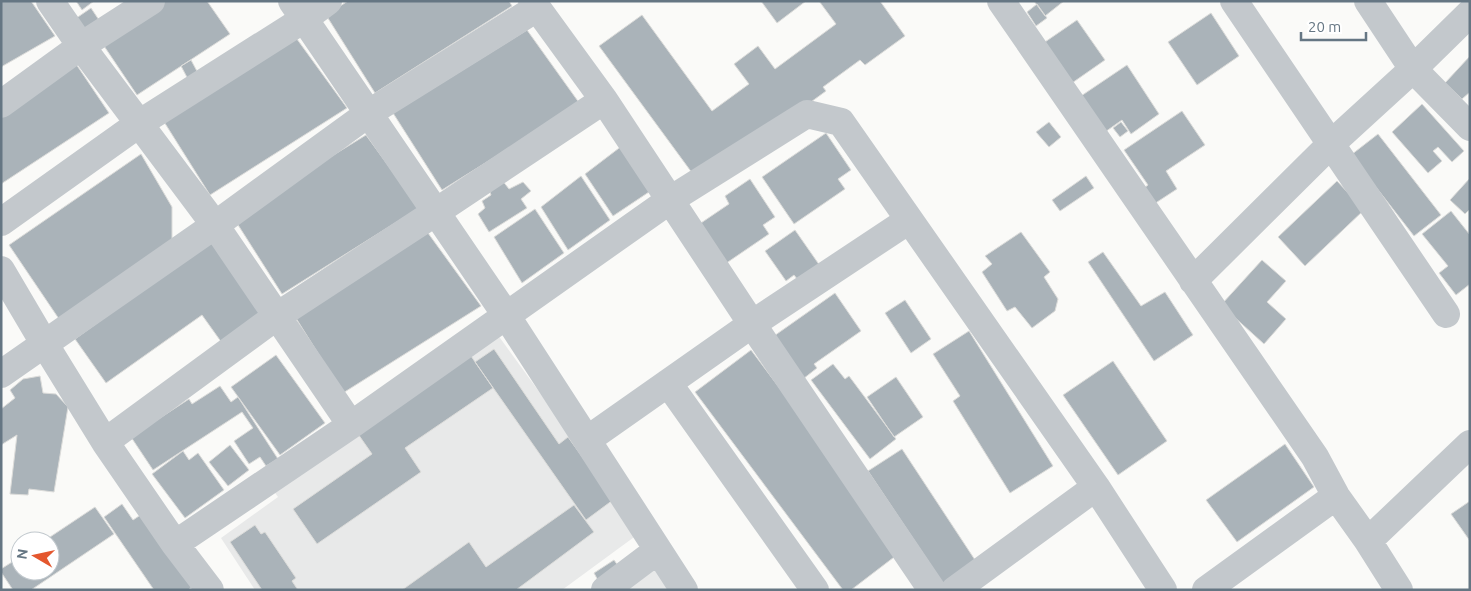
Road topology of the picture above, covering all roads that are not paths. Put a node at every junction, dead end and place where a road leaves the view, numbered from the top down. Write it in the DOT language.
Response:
graph roads {
  1 [pos="50,1"];
  2 [pos="151,1"];
  3 [pos="328,1"];
  4 [pos="1001,1"];
  5 [pos="1234,1"];
  6 [pos="1368,1"];
  7 [pos="535,5"];
  8 [pos="298,10"];
  9 [pos="1470,13"];
  10 [pos="81,46"];
  11 [pos="1413,68"];
  12 [pos="604,100"];
  13 [pos="1,104"];
  14 [pos="369,114"];
  15 [pos="140,123"];
  16 [pos="1470,127"];
  17 [pos="1331,144"];
  18 [pos="670,200"];
  19 [pos="436,212"];
  20 [pos="909,220"];
  21 [pos="1,222"];
  22 [pos="215,225"];
  23 [pos="1,270"];
  24 [pos="1193,281"];
  25 [pos="1446,314"];
  26 [pos="506,315"];
  27 [pos="277,316"];
  28 [pos="752,324"];
  29 [pos="44,344"];
  30 [pos="1,374"];
  31 [pos="668,383"];
  32 [pos="351,425"];
  33 [pos="587,440"];
  34 [pos="105,442"];
  35 [pos="1470,444"];
  36 [pos="1096,486"];
  37 [pos="1336,496"];
  38 [pos="1368,540"];
  39 [pos="175,544"];
  40 [pos="658,550"];
  41 [pos="210,590"];
  42 [pos="605,590"];
  43 [pos="684,590"];
  44 [pos="815,590"];
  45 [pos="932,590"];
  46 [pos="954,590"];
  47 [pos="1163,590"];
  48 [pos="1206,590"];
  49 [pos="1399,590"];
  1 -- 10 [label="street"];
  2 -- 10 [label="street"];
  3 -- 8 [label="street"];
  4 -- 24 [label="street"];
  5 -- 17 [label="street"];
  6 -- 11 [label="street"];
  7 -- 12 [label="street"];
  7 -- 14 [label="street"];
  8 -- 14 [label="street"];
  8 -- 15 [label="street"];
  9 -- 11 [label="street"];
  10 -- 13 [label="street"];
  10 -- 15 [label="street"];
  11 -- 16 [label="street"];
  11 -- 17 [label="street"];
  12 -- 18 [label="street"];
  12 -- 19 [label="street"];
  14 -- 19 [label="street"];
  14 -- 22 [label="street"];
  15 -- 21 [label="street"];
  15 -- 22 [label="street"];
  17 -- 24 [label="street"];
  17 -- 25 [label="street"];
  18 -- 20 [label="street"];
  18 -- 26 [label="street"];
  18 -- 28 [label="street"];
  19 -- 26 [label="street"];
  19 -- 27 [label="street"];
  20 -- 28 [label="street"];
  20 -- 36 [label="street"];
  22 -- 27 [label="street"];
  22 -- 29 [label="street"];
  23 -- 29 [label="street"];
  24 -- 37 [label="street"];
  26 -- 32 [label="street"];
  26 -- 33 [label="street"];
  27 -- 32 [label="street"];
  27 -- 34 [label="street"];
  28 -- 31 [label="street"];
  28 -- 45 [label="street"];
  29 -- 30 [label="street"];
  29 -- 34 [label="street"];
  31 -- 33 [label="street"];
  31 -- 44 [label="street"];
  32 -- 39 [label="street"];
  33 -- 40 [label="street"];
  34 -- 39 [label="street"];
  35 -- 38 [label="street"];
  36 -- 46 [label="street"];
  36 -- 47 [label="street"];
  37 -- 38 [label="street"];
  37 -- 48 [label="street"];
  38 -- 49 [label="street"];
  39 -- 41 [label="street"];
  40 -- 42 [label="street"];
  40 -- 43 [label="street"];
}
